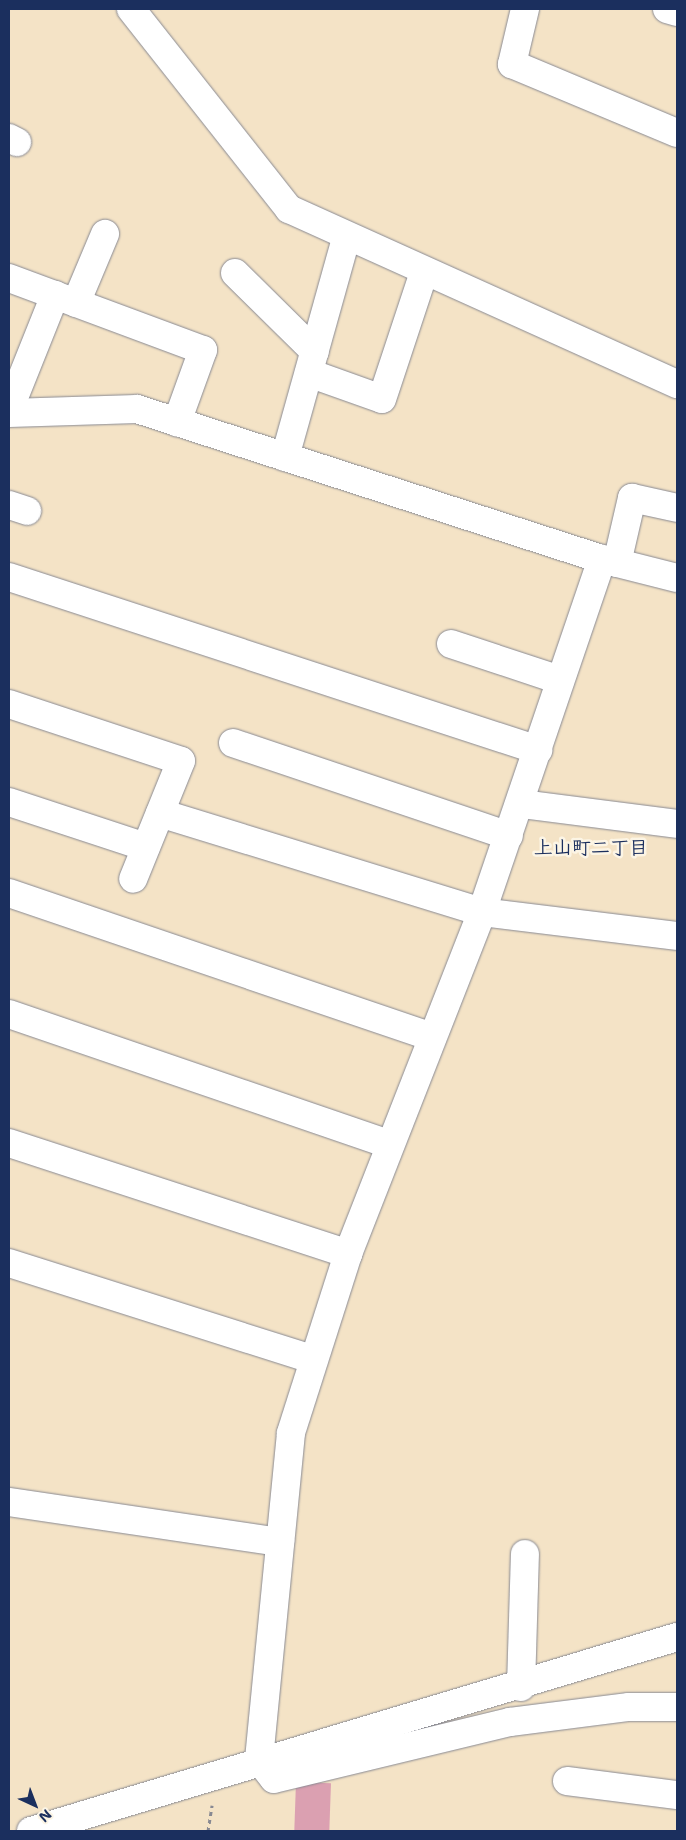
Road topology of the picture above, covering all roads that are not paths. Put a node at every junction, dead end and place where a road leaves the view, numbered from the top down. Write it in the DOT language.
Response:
graph roads {
  1 [pos="131,9"];
  2 [pos="524,9"];
  3 [pos="667,9"];
  4 [pos="677,12"];
  5 [pos="677,133"];
  6 [pos="105,234"];
  7 [pos="346,238"];
  8 [pos="424,272"];
  9 [pos="235,273"];
  10 [pos="9,278"];
  11 [pos="65,299"];
  12 [pos="312,363"];
  13 [pos="677,384"];
  14 [pos="9,411"];
  15 [pos="177,422"];
  16 [pos="285,457"];
  17 [pos="677,508"];
  18 [pos="610,561"];
  19 [pos="9,578"];
  20 [pos="677,578"];
  21 [pos="451,644"];
  22 [pos="560,680"];
  23 [pos="9,704"];
  24 [pos="233,744"];
  25 [pos="538,750"];
  26 [pos="9,802"];
  27 [pos="521,804"];
  28 [pos="160,813"];
  29 [pos="677,824"];
  30 [pos="509,836"];
  31 [pos="146,847"];
  32 [pos="133,879"];
  33 [pos="9,893"];
  34 [pos="482,912"];
  35 [pos="677,936"];
  36 [pos="9,1014"];
  37 [pos="432,1037"];
  38 [pos="9,1143"];
  39 [pos="389,1144"];
  40 [pos="348,1254"];
  41 [pos="9,1263"];
  42 [pos="312,1359"];
  43 [pos="9,1502"];
  44 [pos="280,1542"];
  45 [pos="525,1554"];
  46 [pos="677,1637"];
  47 [pos="521,1687"];
  48 [pos="677,1707"];
  49 [pos="259,1760"];
  50 [pos="567,1780"];
  51 [pos="677,1795"];
  52 [pos="31,1831"];
  1 -- 7 [label="street"];
  2 -- 5 [label="street"];
  3 -- 4 [label="street"];
  6 -- 11 [label="street"];
  7 -- 8 [label="street"];
  7 -- 12 [label="street"];
  8 -- 12 [label="street"];
  8 -- 13 [label="street"];
  9 -- 12 [label="street"];
  10 -- 11 [label="street"];
  11 -- 14 [label="street"];
  11 -- 15 [label="street"];
  12 -- 16 [label="street"];
  14 -- 15 [label="street"];
  15 -- 16 [label="street"];
  16 -- 18 [label="street"];
  17 -- 18 [label="street"];
  18 -- 20 [label="street"];
  18 -- 22 [label="street"];
  19 -- 25 [label="street"];
  21 -- 22 [label="street"];
  22 -- 25 [label="street"];
  23 -- 28 [label="street"];
  24 -- 30 [label="street"];
  25 -- 27 [label="street"];
  26 -- 31 [label="street"];
  27 -- 29 [label="street"];
  27 -- 30 [label="street"];
  28 -- 31 [label="street"];
  28 -- 34 [label="street"];
  30 -- 34 [label="street"];
  31 -- 32 [label="street"];
  33 -- 37 [label="street"];
  34 -- 35 [label="street"];
  34 -- 37 [label="street"];
  36 -- 39 [label="street"];
  37 -- 39 [label="street"];
  38 -- 40 [label="street"];
  39 -- 40 [label="street"];
  40 -- 42 [label="street"];
  41 -- 42 [label="street"];
  42 -- 44 [label="street"];
  43 -- 44 [label="street"];
  44 -- 49 [label="street"];
  45 -- 47 [label="street"];
  46 -- 47 [label="street"];
  47 -- 49 [label="street"];
  48 -- 49 [label="street"];
  49 -- 52 [label="street"];
  50 -- 51 [label="street"];
}
